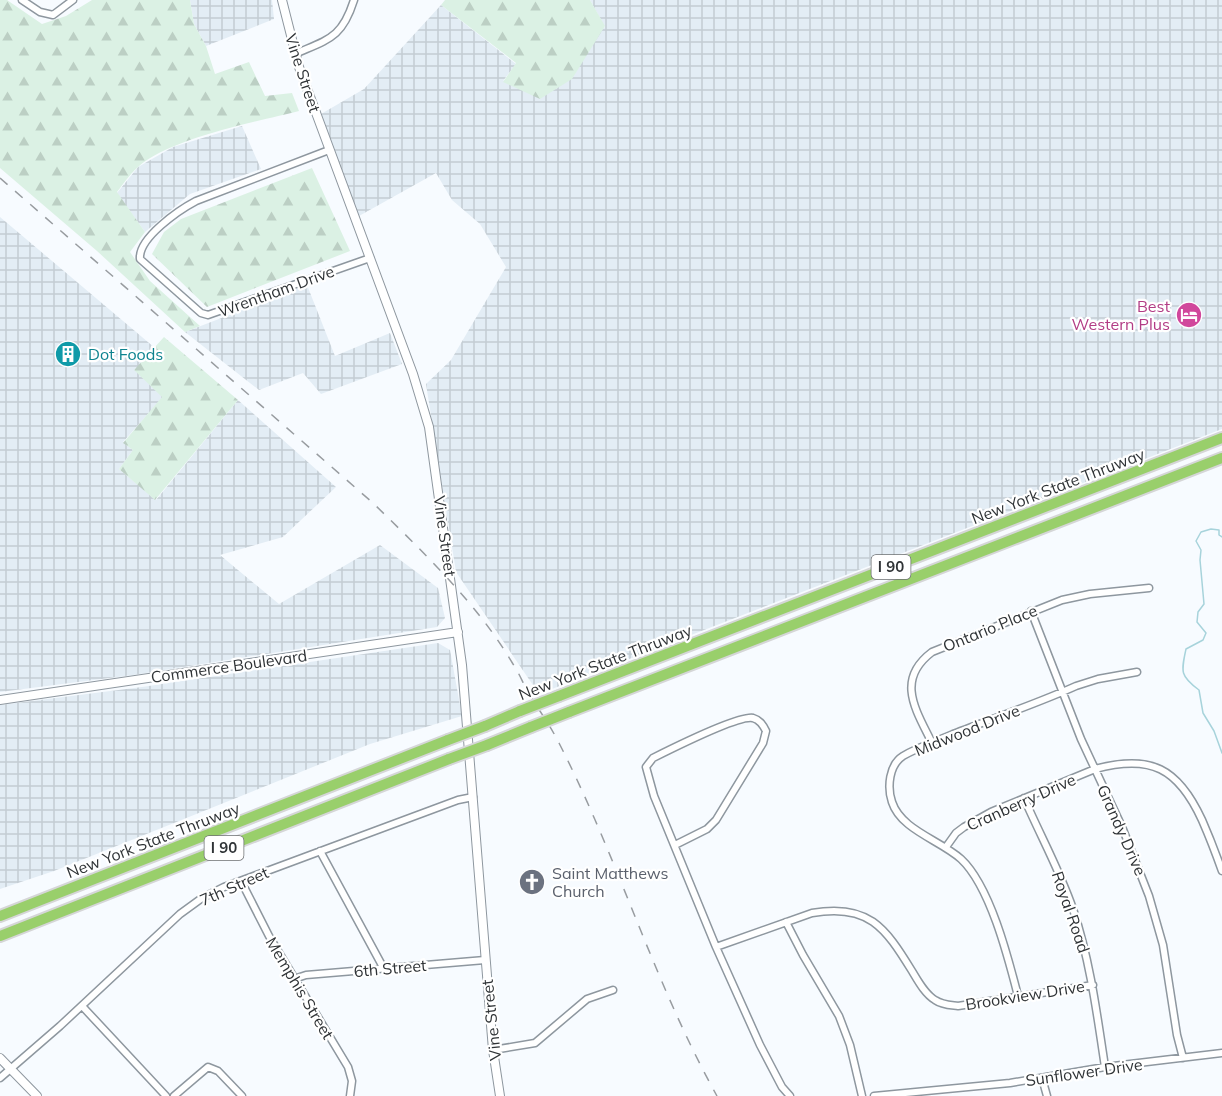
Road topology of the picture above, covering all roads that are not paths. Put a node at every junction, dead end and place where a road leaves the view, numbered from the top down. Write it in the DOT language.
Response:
graph roads {
  1 [pos="22,0"];
  2 [pos="74,0"];
  3 [pos="282,0"];
  4 [pos="354,0"];
  5 [pos="295,54"];
  6 [pos="329,150"];
  7 [pos="370,258"];
  8 [pos="1222,438"];
  9 [pos="1222,458"];
  10 [pos="1149,588"];
  11 [pos="1031,611"];
  12 [pos="458,632"];
  13 [pos="1137,672"];
  14 [pos="1063,692"];
  15 [pos="0,699"];
  16 [pos="932,743"];
  17 [pos="1095,769"];
  18 [pos="473,797"];
  19 [pos="1024,798"];
  20 [pos="675,845"];
  21 [pos="946,847"];
  22 [pos="320,852"];
  23 [pos="1222,871"];
  24 [pos="241,881"];
  25 [pos="0,916"];
  26 [pos="786,922"];
  27 [pos="0,936"];
  28 [pos="716,947"];
  29 [pos="485,960"];
  30 [pos="384,969"];
  31 [pos="294,979"];
  32 [pos="1093,985"];
  33 [pos="613,990"];
  34 [pos="1018,996"];
  35 [pos="82,1006"];
  36 [pos="493,1050"];
  37 [pos="1222,1053"];
  38 [pos="0,1058"];
  39 [pos="1183,1058"];
  40 [pos="1105,1067"];
  41 [pos="10,1069"];
  42 [pos="0,1078"];
  43 [pos="1042,1078"];
  44 [pos="37,1096"];
  45 [pos="166,1096"];
  46 [pos="174,1096"];
  47 [pos="242,1096"];
  48 [pos="350,1096"];
  49 [pos="500,1096"];
  50 [pos="790,1096"];
  51 [pos="862,1096"];
  52 [pos="874,1096"];
  53 [pos="1047,1096"];
  1 -- 2 [label="street"];
  3 -- 5 [label="street, Vine Street"];
  4 -- 5 [label="street"];
  5 -- 6 [label="street, Vine Street"];
  6 -- 7 [label="street, Vine Street"];
  6 -- 7 [label="street, Wrentham Drive"];
  7 -- 12 [label="street, Vine Street"];
  8 -- 25 [label="highway, New York State Thruway / I 90, bridge"];
  9 -- 27 [label="highway, New York State Thruway / I 90, bridge"];
  10 -- 11 [label="street, Ontario Place"];
  11 -- 14 [label="street, Grandy Drive"];
  11 -- 16 [label="street, Ontario Place"];
  12 -- 15 [label="street, Commerce Boulevard"];
  12 -- 18 [label="street, Vine Street"];
  13 -- 14 [label="street, Midwood Drive"];
  14 -- 16 [label="street, Midwood Drive"];
  14 -- 17 [label="street, Grandy Drive"];
  16 -- 21 [label="street, Midwood Drive"];
  17 -- 19 [label="street, Cranberry Drive"];
  17 -- 23 [label="street, Cranberry Drive"];
  17 -- 39 [label="street, Grandy Drive"];
  18 -- 22 [label="street, 7th Street"];
  18 -- 29 [label="street, Vine Street"];
  19 -- 21 [label="street, Cranberry Drive"];
  19 -- 32 [label="street, Royal Road"];
  20 -- 20 [label="street"];
  20 -- 28 [label="street"];
  21 -- 34 [label="street, Midwood Drive"];
  22 -- 24 [label="street, 7th Street"];
  22 -- 30 [label="street"];
  24 -- 31 [label="street, Memphis Street"];
  24 -- 35 [label="street, 7th Street"];
  26 -- 28 [label="street, Brookview Drive"];
  26 -- 34 [label="street, Brookview Drive"];
  26 -- 51 [label="street"];
  28 -- 50 [label="street"];
  29 -- 30 [label="street, 6th Street"];
  29 -- 36 [label="street, Vine Street"];
  30 -- 31 [label="street, 6th Street"];
  31 -- 48 [label="street, Memphis Street"];
  32 -- 34 [label="street, Brookview Drive"];
  32 -- 40 [label="street, Royal Road"];
  33 -- 36 [label="street"];
  35 -- 41 [label="street, 7th Street"];
  35 -- 45 [label="street"];
  36 -- 49 [label="street, Vine Street"];
  37 -- 39 [label="street, Sunflower Drive"];
  38 -- 41 [label="street"];
  39 -- 40 [label="street, Sunflower Drive"];
  40 -- 43 [label="street, Sunflower Drive"];
  41 -- 42 [label="street, 7th Street"];
  41 -- 44 [label="street"];
  43 -- 52 [label="street, Sunflower Drive"];
  43 -- 53 [label="street"];
  46 -- 47 [label="street"];
}
